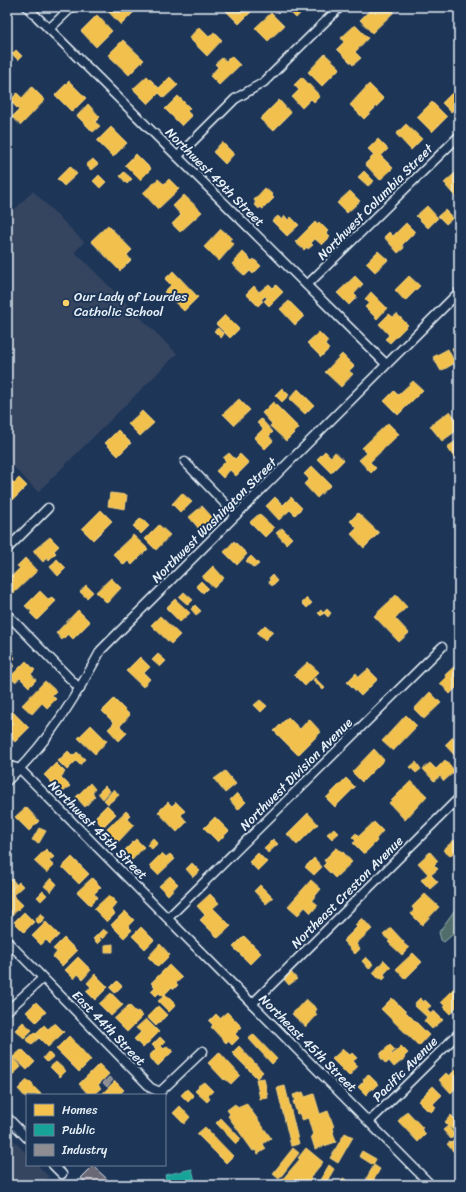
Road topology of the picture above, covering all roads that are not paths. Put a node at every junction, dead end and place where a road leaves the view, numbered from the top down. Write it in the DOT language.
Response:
graph roads {
  1 [pos="27,7"];
  2 [pos="72,7"];
  3 [pos="340,7"];
  4 [pos="49,29"];
  5 [pos="459,136"];
  6 [pos="178,156"];
  7 [pos="308,285"];
  8 [pos="459,292"];
  9 [pos="386,364"];
  10 [pos="185,462"];
  11 [pos="48,508"];
  12 [pos="236,515"];
  13 [pos="7,549"];
  14 [pos="7,614"];
  15 [pos="442,647"];
  16 [pos="80,689"];
  17 [pos="7,765"];
  18 [pos="20,769"];
  19 [pos="7,781"];
  20 [pos="459,798"];
  21 [pos="168,918"];
  22 [pos="7,941"];
  23 [pos="43,978"];
  24 [pos="252,1004"];
  25 [pos="7,1011"];
  26 [pos="459,1033"];
  27 [pos="203,1051"];
  28 [pos="7,1117"];
  29 [pos="369,1122"];
  30 [pos="26,1137"];
  31 [pos="55,1166"];
  32 [pos="62,1174"];
  33 [pos="431,1185"];
  1 -- 4 [label="street, Northwest 49th Street"];
  2 -- 4 [label="street"];
  3 -- 6 [label="street"];
  4 -- 6 [label="street, Northwest 49th Street"];
  5 -- 7 [label="street, Northwest Columbia Street"];
  6 -- 7 [label="street, Northwest 49th Street"];
  7 -- 9 [label="street, Northwest 49th Street"];
  8 -- 9 [label="street, Northwest Washington Street"];
  9 -- 12 [label="street, Northwest Washington Street"];
  10 -- 12 [label="street"];
  11 -- 13 [label="street"];
  12 -- 16 [label="street, Northwest Washington Street"];
  14 -- 16 [label="street"];
  15 -- 21 [label="street, Northwest Division Avenue"];
  16 -- 18 [label="street, Northwest Washington Street"];
  17 -- 18 [label="street, Northwest 45th Street"];
  18 -- 19 [label="street, Northwest Washington Street"];
  18 -- 21 [label="street, Northwest 45th Street"];
  20 -- 24 [label="street, Northeast Creston Avenue"];
  21 -- 24 [label="street, Northeast 45th Street"];
  22 -- 23 [label="street, East 44th Street"];
  23 -- 25 [label="street"];
  23 -- 27 [label="street, East 44th Street"];
  24 -- 29 [label="street, Northeast 45th Street"];
  26 -- 29 [label="street, Pacific Avenue"];
  28 -- 30 [label="street"];
  29 -- 33 [label="street, Northeast 45th Street"];
  31 -- 32 [label="street"];
}
